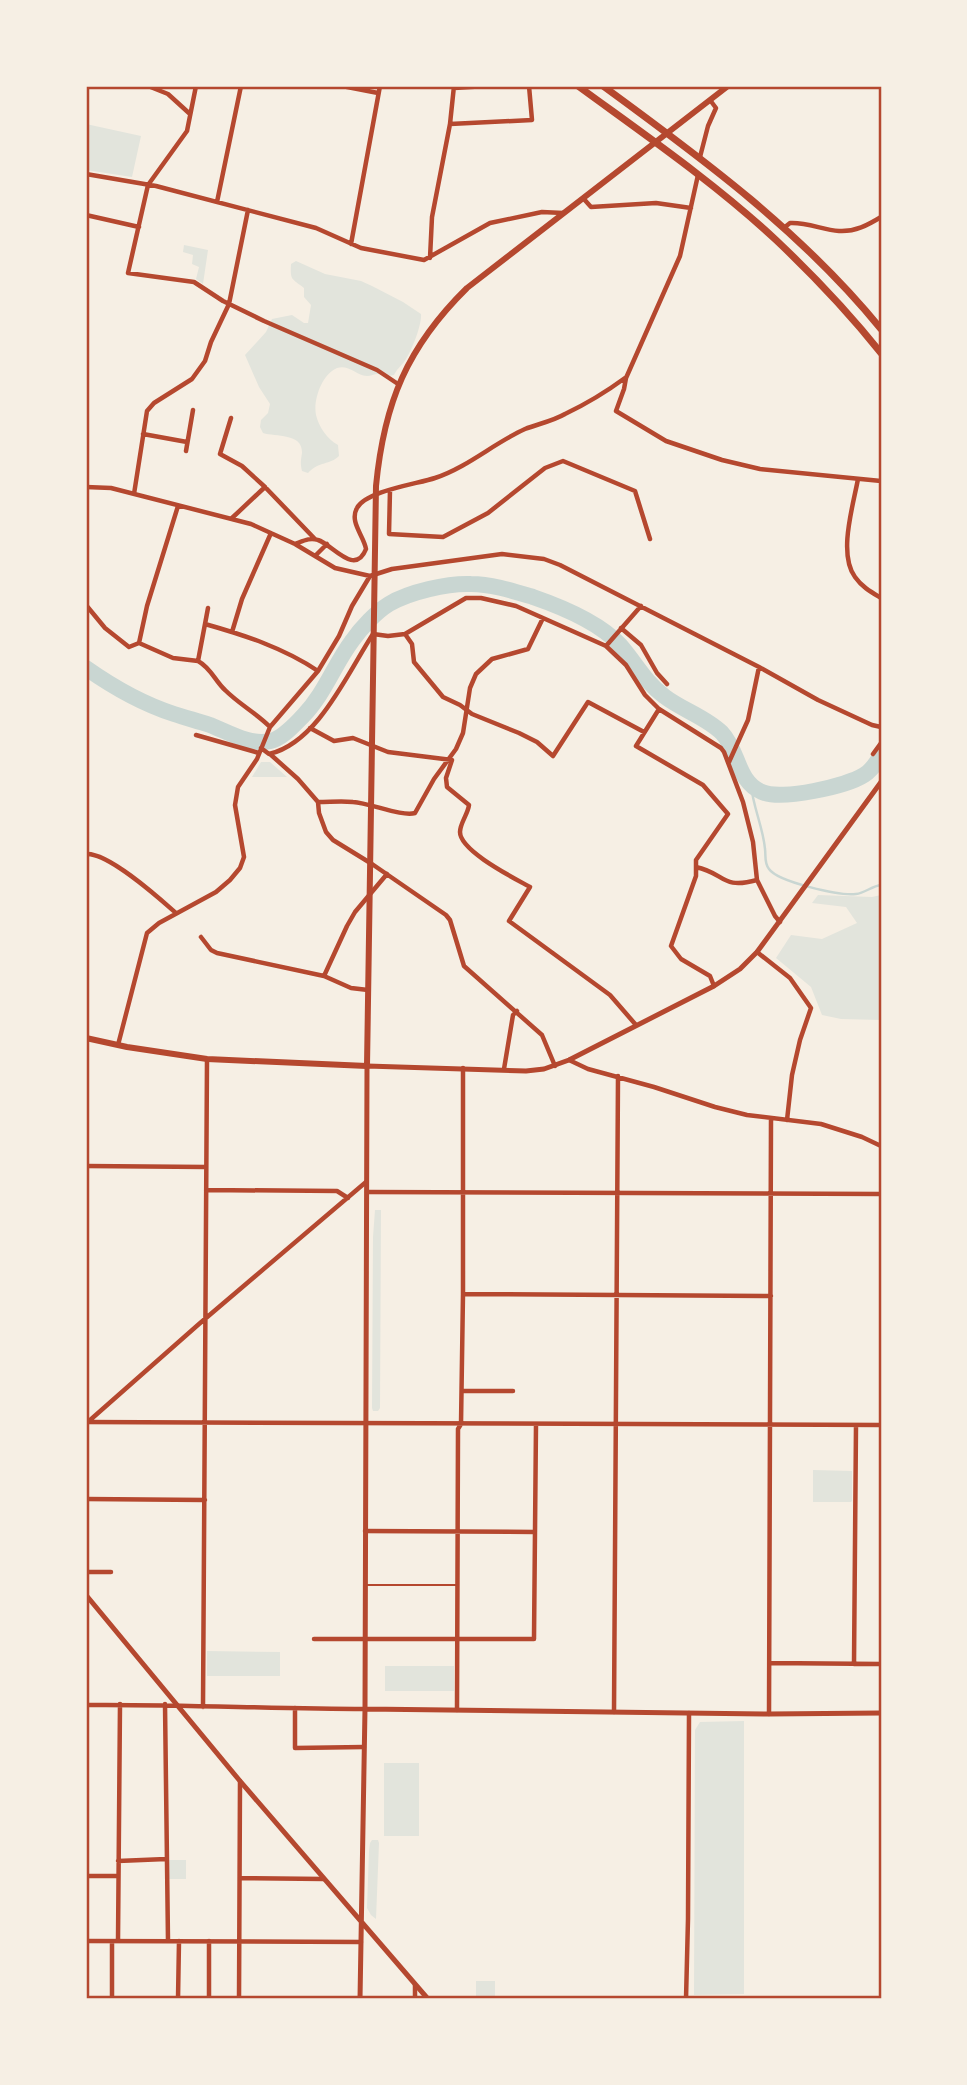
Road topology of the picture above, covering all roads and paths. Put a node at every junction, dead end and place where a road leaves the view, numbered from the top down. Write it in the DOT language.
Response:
graph roads {
  1 [pos="148,86"];
  2 [pos="196,86"];
  3 [pos="241,86"];
  4 [pos="342,86"];
  5 [pos="380,86"];
  6 [pos="487,86"];
  7 [pos="529,86"];
  8 [pos="578,86"];
  9 [pos="603,86"];
  10 [pos="729,86"];
  11 [pos="454,87"];
  12 [pos="379,93"];
  13 [pos="710,100"];
  14 [pos="191,115"];
  15 [pos="450,124"];
  16 [pos="668,133"];
  17 [pos="656,143"];
  18 [pos="700,157"];
  19 [pos="86,174"];
  20 [pos="698,175"];
  21 [pos="148,184"];
  22 [pos="583,198"];
  23 [pos="217,202"];
  24 [pos="691,208"];
  25 [pos="248,211"];
  26 [pos="564,214"];
  27 [pos="86,215"];
  28 [pos="881,217"];
  29 [pos="139,227"];
  30 [pos="785,227"];
  31 [pos="351,244"];
  32 [pos="430,258"];
  33 [pos="229,304"];
  34 [pos="881,329"];
  35 [pos="881,353"];
  36 [pos="626,378"];
  37 [pos="398,384"];
  38 [pos="193,410"];
  39 [pos="231,418"];
  40 [pos="143,434"];
  41 [pos="187,442"];
  42 [pos="186,451"];
  43 [pos="858,479"];
  44 [pos="881,481"];
  45 [pos="265,486"];
  46 [pos="86,487"];
  47 [pos="390,490"];
  48 [pos="134,494"];
  49 [pos="178,506"];
  50 [pos="231,519"];
  51 [pos="271,533"];
  52 [pos="315,539"];
  53 [pos="650,539"];
  54 [pos="295,544"];
  55 [pos="327,544"];
  56 [pos="315,556"];
  57 [pos="370,576"];
  58 [pos="881,598"];
  59 [pos="86,605"];
  60 [pos="641,606"];
  61 [pos="208,608"];
  62 [pos="543,618"];
  63 [pos="205,624"];
  64 [pos="620,629"];
  65 [pos="232,632"];
  66 [pos="405,634"];
  67 [pos="139,643"];
  68 [pos="607,645"];
  69 [pos="198,661"];
  70 [pos="759,667"];
  71 [pos="318,671"];
  72 [pos="667,684"];
  73 [pos="659,709"];
  74 [pos="466,710"];
  75 [pos="881,727"];
  76 [pos="310,728"];
  77 [pos="269,729"];
  78 [pos="644,732"];
  79 [pos="195,735"];
  80 [pos="881,743"];
  81 [pos="261,749"];
  82 [pos="269,754"];
  83 [pos="873,754"];
  84 [pos="449,759"];
  85 [pos="729,760"];
  86 [pos="881,782"];
  87 [pos="318,802"];
  88 [pos="86,854"];
  89 [pos="696,867"];
  90 [pos="387,874"];
  91 [pos="757,880"];
  92 [pos="176,913"];
  93 [pos="781,922"];
  94 [pos="201,937"];
  95 [pos="757,953"];
  96 [pos="324,976"];
  97 [pos="714,986"];
  98 [pos="368,990"];
  99 [pos="517,1011"];
  100 [pos="636,1026"];
  101 [pos="86,1038"];
  102 [pos="118,1045"];
  103 [pos="207,1059"];
  104 [pos="569,1060"];
  105 [pos="367,1066"];
  106 [pos="555,1066"];
  107 [pos="463,1068"];
  108 [pos="504,1069"];
  109 [pos="618,1076"];
  110 [pos="771,1118"];
  111 [pos="787,1120"];
  112 [pos="881,1146"];
  113 [pos="86,1166"];
  114 [pos="206,1167"];
  115 [pos="367,1182"];
  116 [pos="206,1190"];
  117 [pos="367,1192"];
  118 [pos="463,1193"];
  119 [pos="617,1193"];
  120 [pos="771,1194"];
  121 [pos="881,1194"];
  122 [pos="348,1198"];
  123 [pos="463,1294"];
  124 [pos="618,1295"];
  125 [pos="771,1296"];
  126 [pos="204,1320"];
  127 [pos="461,1391"];
  128 [pos="513,1391"];
  129 [pos="205,1421"];
  130 [pos="87,1422"];
  131 [pos="365,1422"];
  132 [pos="461,1424"];
  133 [pos="536,1424"];
  134 [pos="616,1424"];
  135 [pos="770,1425"];
  136 [pos="856,1425"];
  137 [pos="881,1425"];
  138 [pos="86,1499"];
  139 [pos="205,1500"];
  140 [pos="365,1531"];
  141 [pos="457,1531"];
  142 [pos="535,1532"];
  143 [pos="86,1572"];
  144 [pos="111,1572"];
  145 [pos="457,1585"];
  146 [pos="365,1586"];
  147 [pos="86,1595"];
  148 [pos="365,1638"];
  149 [pos="314,1639"];
  150 [pos="456,1639"];
  151 [pos="770,1663"];
  152 [pos="854,1664"];
  153 [pos="881,1664"];
  154 [pos="86,1704"];
  155 [pos="120,1704"];
  156 [pos="165,1704"];
  157 [pos="178,1705"];
  158 [pos="203,1707"];
  159 [pos="295,1708"];
  160 [pos="365,1709"];
  161 [pos="457,1710"];
  162 [pos="614,1712"];
  163 [pos="689,1713"];
  164 [pos="881,1713"];
  165 [pos="769,1714"];
  166 [pos="365,1747"];
  167 [pos="240,1780"];
  168 [pos="166,1859"];
  169 [pos="118,1861"];
  170 [pos="86,1876"];
  171 [pos="117,1876"];
  172 [pos="240,1878"];
  173 [pos="325,1879"];
  174 [pos="362,1922"];
  175 [pos="86,1941"];
  176 [pos="167,1941"];
  177 [pos="179,1941"];
  178 [pos="209,1941"];
  179 [pos="240,1941"];
  180 [pos="115,1942"];
  181 [pos="361,1942"];
  182 [pos="415,1984"];
  183 [pos="113,1999"];
  184 [pos="178,1999"];
  185 [pos="209,1999"];
  186 [pos="239,1999"];
  187 [pos="360,1999"];
  188 [pos="415,1999"];
  189 [pos="428,1999"];
  190 [pos="685,1999"];
  1 -- 14 [label="street"];
  2 -- 14 [label="street"];
  3 -- 23 [label="street"];
  4 -- 12 [label="street"];
  5 -- 12 [label="street"];
  6 -- 11 [label="street"];
  7 -- 15 [label="street"];
  8 -- 17 [label="highway"];
  9 -- 16 [label="highway"];
  10 -- 13 [label="main road"];
  11 -- 15 [label="street"];
  12 -- 31 [label="street"];
  13 -- 16 [label="main road"];
  13 -- 18 [label="street"];
  14 -- 21 [label="street"];
  15 -- 32 [label="street"];
  16 -- 17 [label="main road"];
  16 -- 18 [label="highway"];
  17 -- 20 [label="highway"];
  17 -- 22 [label="main road"];
  18 -- 30 [label="highway"];
  19 -- 21 [label="street"];
  20 -- 24 [label="street"];
  20 -- 35 [label="highway"];
  21 -- 23 [label="street"];
  21 -- 29 [label="street"];
  22 -- 24 [label="street"];
  22 -- 26 [label="main road"];
  23 -- 25 [label="street"];
  24 -- 36 [label="street"];
  25 -- 31 [label="street"];
  25 -- 33 [label="street"];
  26 -- 32 [label="street"];
  26 -- 37 [label="main road"];
  27 -- 29 [label="street"];
  28 -- 30 [label="street"];
  29 -- 33 [label="street"];
  30 -- 34 [label="highway"];
  31 -- 32 [label="street"];
  33 -- 37 [label="street"];
  33 -- 40 [label="street"];
  36 -- 43 [label="street"];
  36 -- 47 [label="street"];
  37 -- 98 [label="main road"];
  38 -- 41 [label="street"];
  39 -- 45 [label="street"];
  40 -- 41 [label="street"];
  40 -- 48 [label="street"];
  41 -- 42 [label="street"];
  43 -- 44 [label="street"];
  43 -- 58 [label="street"];
  45 -- 50 [label="street"];
  45 -- 52 [label="street"];
  46 -- 48 [label="street"];
  47 -- 53 [label="street"];
  47 -- 55 [label="street"];
  48 -- 49 [label="street"];
  49 -- 50 [label="street"];
  49 -- 67 [label="street"];
  50 -- 51 [label="street"];
  51 -- 54 [label="street"];
  51 -- 65 [label="street"];
  52 -- 54 [label="street"];
  52 -- 55 [label="street"];
  54 -- 56 [label="street"];
  55 -- 56 [label="street"];
  56 -- 57 [label="street"];
  57 -- 60 [label="street"];
  57 -- 71 [label="street"];
  59 -- 67 [label="street"];
  60 -- 64 [label="street"];
  60 -- 70 [label="street"];
  61 -- 63 [label="street"];
  62 -- 66 [label="street"];
  62 -- 68 [label="street"];
  62 -- 74 [label="street"];
  63 -- 65 [label="street"];
  63 -- 69 [label="street"];
  64 -- 68 [label="street"];
  64 -- 72 [label="street"];
  65 -- 71 [label="street"];
  66 -- 74 [label="street"];
  66 -- 76 [label="street"];
  67 -- 69 [label="street"];
  68 -- 73 [label="street"];
  69 -- 77 [label="street"];
  70 -- 75 [label="street"];
  70 -- 85 [label="street"];
  71 -- 77 [label="street"];
  73 -- 78 [label="street"];
  73 -- 85 [label="street"];
  74 -- 78 [label="street"];
  74 -- 84 [label="street"];
  76 -- 82 [label="street"];
  76 -- 84 [label="street"];
  77 -- 81 [label="street"];
  78 -- 89 [label="street"];
  79 -- 81 [label="street"];
  80 -- 83 [label="street"];
  81 -- 82 [label="street"];
  81 -- 92 [label="street"];
  82 -- 87 [label="street"];
  84 -- 87 [label="street"];
  84 -- 100 [label="street"];
  85 -- 91 [label="street"];
  86 -- 93 [label="street"];
  87 -- 90 [label="street"];
  88 -- 92 [label="street"];
  89 -- 91 [label="street"];
  89 -- 97 [label="street"];
  90 -- 96 [label="street"];
  90 -- 99 [label="street"];
  91 -- 93 [label="street"];
  92 -- 102 [label="street"];
  93 -- 95 [label="street"];
  94 -- 96 [label="street"];
  95 -- 97 [label="street"];
  95 -- 111 [label="street"];
  96 -- 98 [label="street"];
  97 -- 100 [label="street"];
  98 -- 105 [label="main road"];
  99 -- 106 [label="street"];
  99 -- 108 [label="street"];
  100 -- 104 [label="street"];
  101 -- 102 [label="main road"];
  102 -- 103 [label="main road"];
  103 -- 105 [label="main road"];
  103 -- 114 [label="street"];
  104 -- 106 [label="street"];
  104 -- 109 [label="street"];
  105 -- 107 [label="street"];
  105 -- 115 [label="street"];
  106 -- 108 [label="street"];
  107 -- 108 [label="street"];
  107 -- 118 [label="street"];
  109 -- 110 [label="street"];
  109 -- 119 [label="street"];
  110 -- 111 [label="street"];
  110 -- 120 [label="street"];
  111 -- 112 [label="street"];
  113 -- 114 [label="street"];
  114 -- 116 [label="street"];
  115 -- 117 [label="street"];
  115 -- 122 [label="street"];
  116 -- 122 [label="street"];
  116 -- 126 [label="street"];
  117 -- 118 [label="street"];
  117 -- 131 [label="street"];
  118 -- 119 [label="street"];
  118 -- 123 [label="street"];
  119 -- 120 [label="street"];
  119 -- 124 [label="street"];
  120 -- 121 [label="street"];
  120 -- 125 [label="street"];
  122 -- 126 [label="street"];
  123 -- 124 [label="street"];
  123 -- 127 [label="street"];
  124 -- 125 [label="street"];
  124 -- 134 [label="street"];
  125 -- 135 [label="street"];
  126 -- 129 [label="street"];
  126 -- 130 [label="street"];
  127 -- 128 [label="street"];
  127 -- 132 [label="street"];
  129 -- 130 [label="street"];
  129 -- 131 [label="street"];
  129 -- 139 [label="street"];
  131 -- 132 [label="street"];
  131 -- 140 [label="street"];
  132 -- 133 [label="street"];
  132 -- 141 [label="street"];
  133 -- 134 [label="street"];
  133 -- 142 [label="street"];
  134 -- 135 [label="street"];
  134 -- 162 [label="street"];
  135 -- 136 [label="street"];
  135 -- 151 [label="street"];
  136 -- 137 [label="street"];
  136 -- 152 [label="street"];
  138 -- 139 [label="street"];
  139 -- 158 [label="street"];
  140 -- 141 [label="street"];
  140 -- 146 [label="street"];
  141 -- 142 [label="street"];
  141 -- 145 [label="street"];
  142 -- 150 [label="street"];
  143 -- 144 [label="street"];
  145 -- 146 [label="lane"];
  145 -- 150 [label="street"];
  146 -- 148 [label="street"];
  147 -- 157 [label="street"];
  148 -- 149 [label="street"];
  148 -- 150 [label="street"];
  148 -- 160 [label="street"];
  150 -- 161 [label="street"];
  151 -- 152 [label="street"];
  151 -- 165 [label="street"];
  152 -- 153 [label="street"];
  154 -- 155 [label="street"];
  155 -- 156 [label="street"];
  155 -- 169 [label="street"];
  156 -- 157 [label="street"];
  156 -- 168 [label="street"];
  157 -- 158 [label="street"];
  157 -- 167 [label="street"];
  158 -- 159 [label="street"];
  159 -- 160 [label="street"];
  159 -- 166 [label="street"];
  160 -- 161 [label="street"];
  160 -- 166 [label="street"];
  161 -- 162 [label="street"];
  162 -- 163 [label="street"];
  163 -- 165 [label="street"];
  163 -- 190 [label="street"];
  164 -- 165 [label="street"];
  166 -- 174 [label="street"];
  167 -- 172 [label="street"];
  167 -- 173 [label="street"];
  168 -- 169 [label="street"];
  168 -- 176 [label="street"];
  169 -- 171 [label="street"];
  170 -- 171 [label="street"];
  171 -- 180 [label="street"];
  172 -- 173 [label="street"];
  172 -- 179 [label="street"];
  173 -- 174 [label="street"];
  174 -- 181 [label="street"];
  174 -- 182 [label="street"];
  175 -- 180 [label="street"];
  176 -- 177 [label="street"];
  176 -- 180 [label="street"];
  177 -- 178 [label="street"];
  177 -- 184 [label="street"];
  178 -- 179 [label="street"];
  178 -- 185 [label="street"];
  179 -- 181 [label="street"];
  179 -- 186 [label="street"];
  180 -- 183 [label="street"];
  181 -- 187 [label="street"];
  182 -- 188 [label="street"];
  182 -- 189 [label="street"];
}
